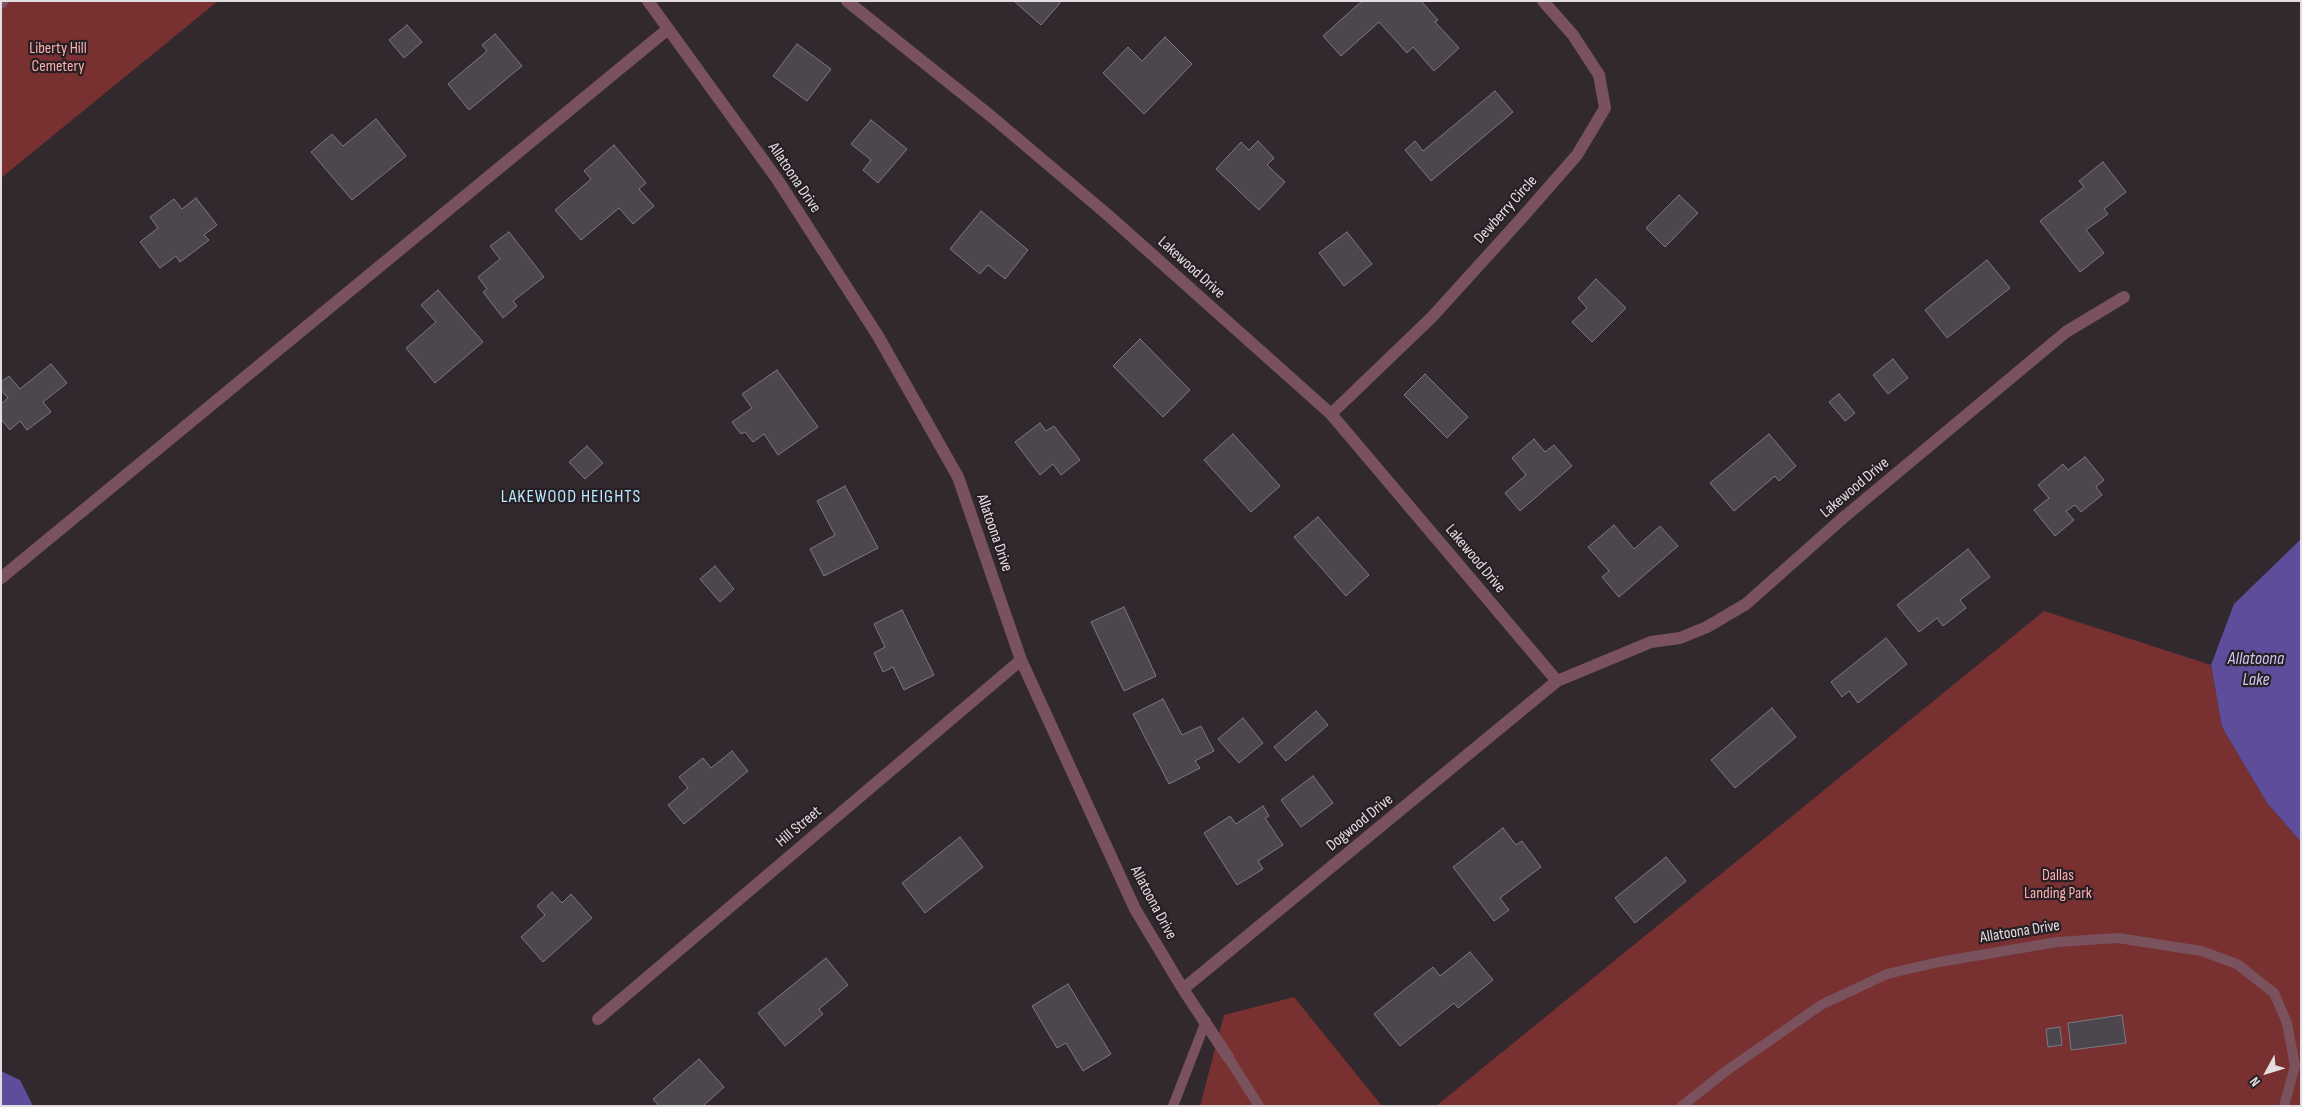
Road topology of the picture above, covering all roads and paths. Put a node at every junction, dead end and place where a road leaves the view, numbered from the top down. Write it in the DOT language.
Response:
graph roads {
  1 [pos="648,1"];
  2 [pos="847,1"];
  3 [pos="1543,1"];
  4 [pos="668,29"];
  5 [pos="2124,297"];
  6 [pos="1331,414"];
  7 [pos="1,578"];
  8 [pos="1021,660"];
  9 [pos="1557,681"];
  10 [pos="1183,989"];
  11 [pos="598,1019"];
  12 [pos="1206,1021"];
  13 [pos="1228,1057"];
  14 [pos="1256,1103"];
  15 [pos="1172,1106"];
  16 [pos="1682,1106"];
  17 [pos="2284,1106"];
  1 -- 4 [label="street, Allatoona Drive"];
  2 -- 6 [label="street, Lakewood Drive"];
  3 -- 6 [label="street, Dewberry Circle"];
  4 -- 7 [label="street"];
  4 -- 8 [label="street, Allatoona Drive"];
  5 -- 9 [label="street, Lakewood Drive"];
  6 -- 9 [label="street, Lakewood Drive"];
  8 -- 10 [label="street, Allatoona Drive"];
  8 -- 11 [label="street, Hill Street"];
  9 -- 10 [label="street, Dogwood Drive"];
  10 -- 12 [label="street, Allatoona Drive"];
  12 -- 13 [label="street, Allatoona Drive"];
  12 -- 15 [label="lane"];
  13 -- 14 [label="lane, Allatoona Drive"];
  16 -- 17 [label="lane, Allatoona Drive"];
}
